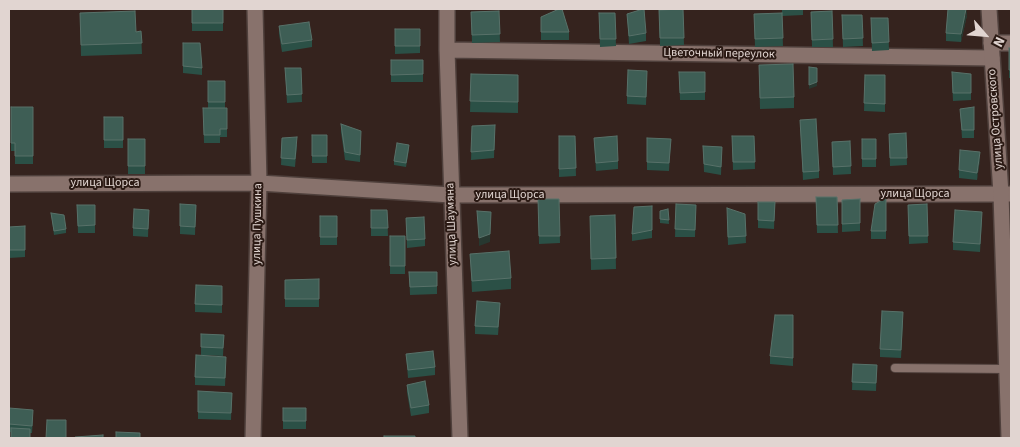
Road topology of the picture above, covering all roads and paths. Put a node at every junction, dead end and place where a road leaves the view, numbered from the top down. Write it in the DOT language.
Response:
graph roads {
  1 [pos="255,9"];
  2 [pos="447,9"];
  3 [pos="989,9"];
  4 [pos="1011,43"];
  5 [pos="447,50"];
  6 [pos="992,51"];
  7 [pos="259,183"];
  8 [pos="9,184"];
  9 [pos="1006,194"];
  10 [pos="451,195"];
  11 [pos="895,368"];
  12 [pos="1007,369"];
  13 [pos="253,438"];
  14 [pos="460,438"];
  15 [pos="1009,438"];
  1 -- 7 [label="street, улица Пушкина"];
  2 -- 5 [label="street, улица Шаумяна"];
  3 -- 6 [label="street, улица Островского"];
  4 -- 6 [label="street, Цветочный переулок"];
  5 -- 6 [label="street, Цветочный переулок"];
  5 -- 10 [label="street, улица Шаумяна"];
  6 -- 9 [label="street, улица Островского"];
  7 -- 8 [label="street, улица Щорса"];
  7 -- 10 [label="street, улица Щорса"];
  7 -- 13 [label="street, улица Пушкина"];
  9 -- 10 [label="street, улица Щорса"];
  9 -- 12 [label="street, улица Островского"];
  10 -- 14 [label="street, улица Шаумяна"];
  11 -- 12 [label="lane"];
  12 -- 15 [label="street, улица Островского"];
}
